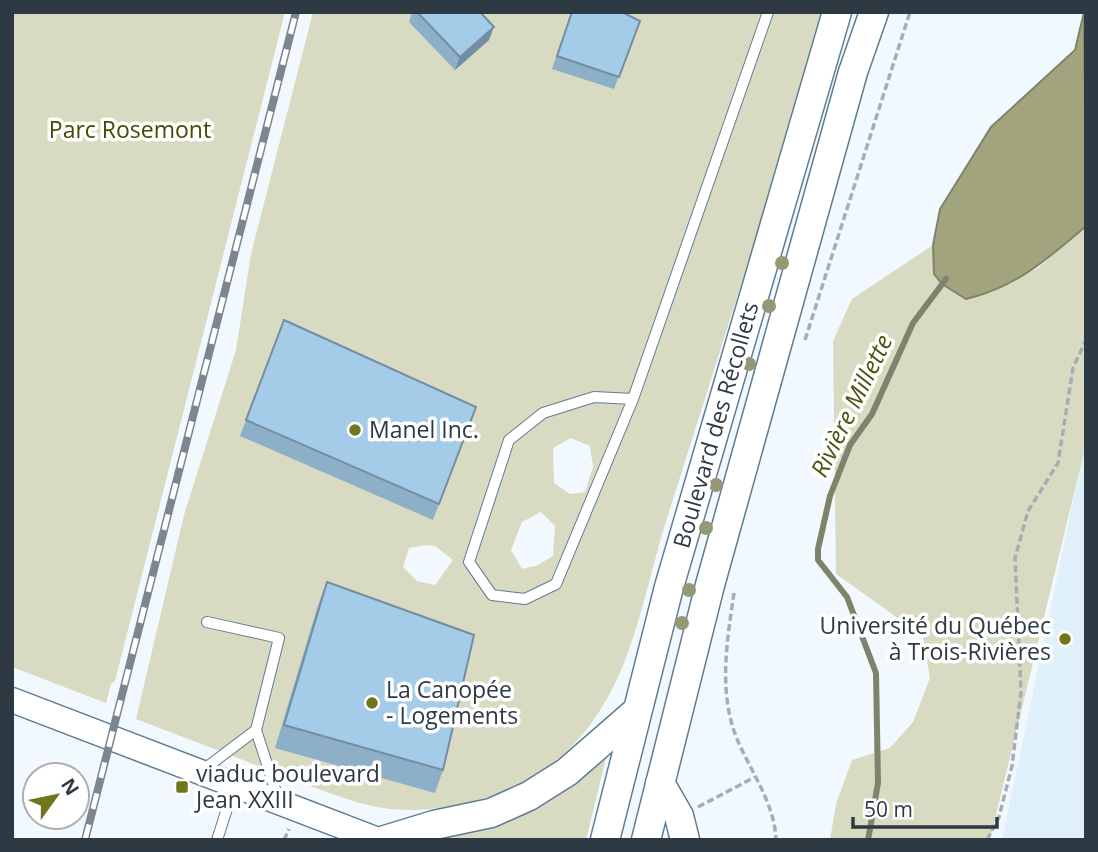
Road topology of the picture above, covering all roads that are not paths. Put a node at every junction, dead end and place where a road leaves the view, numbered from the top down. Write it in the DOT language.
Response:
graph roads {
  1 [pos="768,12"];
  2 [pos="837,12"];
  3 [pos="874,12"];
  4 [pos="632,399"];
  5 [pos="206,622"];
  6 [pos="12,700"];
  7 [pos="637,710"];
  8 [pos="256,730"];
  9 [pos="202,771"];
  10 [pos="660,783"];
  11 [pos="235,784"];
  12 [pos="279,801"];
  13 [pos="216,840"];
  14 [pos="378,840"];
  15 [pos="385,840"];
  16 [pos="605,840"];
  17 [pos="646,840"];
  18 [pos="685,840"];
  1 -- 4 [label="lane"];
  2 -- 7 [label="main road, Boulevard des Récollets"];
  3 -- 10 [label="main road, Boulevard des Récollets"];
  4 -- 4 [label="lane"];
  5 -- 8 [label="lane"];
  6 -- 9 [label="street"];
  7 -- 15 [label="main road"];
  7 -- 16 [label="main road, Boulevard des Récollets"];
  8 -- 9 [label="lane"];
  8 -- 12 [label="lane"];
  9 -- 11 [label="street"];
  10 -- 17 [label="main road, Boulevard des Récollets"];
  10 -- 18 [label="main road"];
  11 -- 12 [label="street"];
  11 -- 13 [label="lane"];
  12 -- 14 [label="street"];
}
